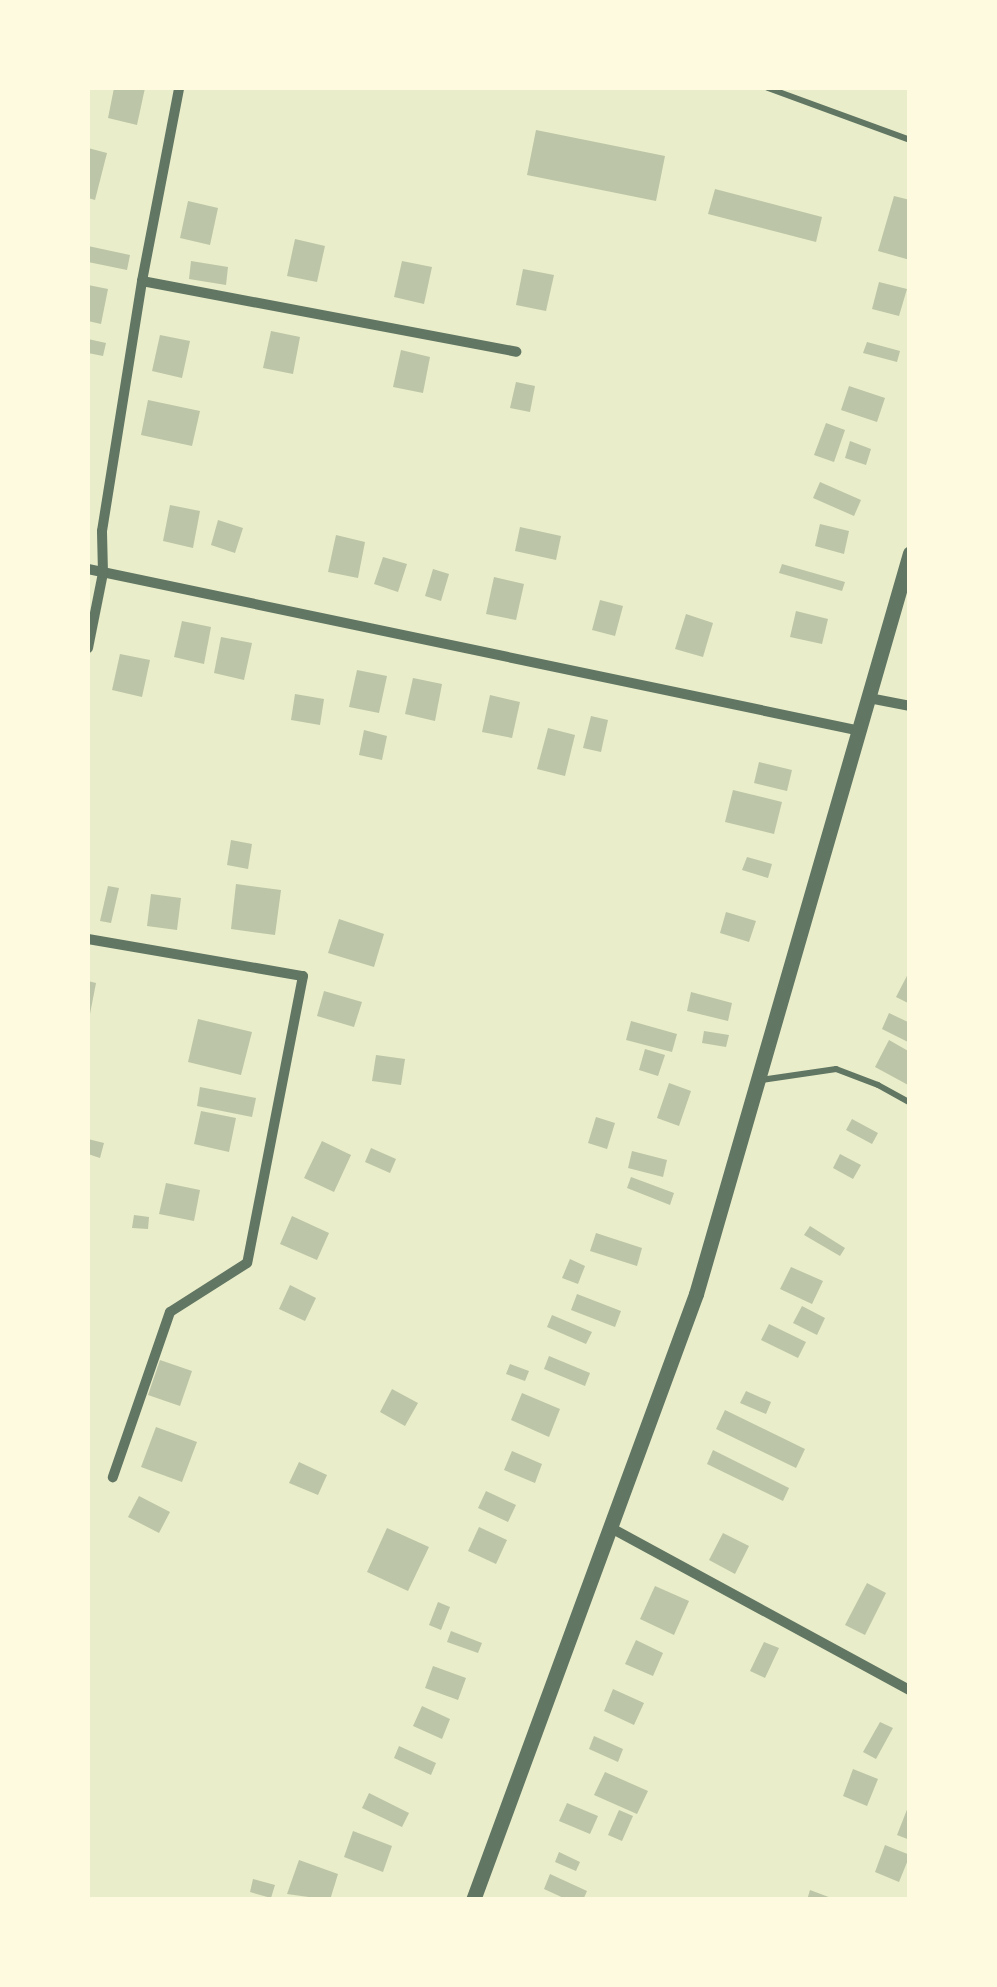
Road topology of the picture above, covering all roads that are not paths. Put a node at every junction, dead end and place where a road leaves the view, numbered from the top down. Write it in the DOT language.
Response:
graph roads {
  1 [pos="179,88"];
  2 [pos="768,88"];
  3 [pos="910,140"];
  4 [pos="142,281"];
  5 [pos="516,352"];
  6 [pos="910,553"];
  7 [pos="88,569"];
  8 [pos="104,573"];
  9 [pos="88,648"];
  10 [pos="869,698"];
  11 [pos="910,706"];
  12 [pos="861,731"];
  13 [pos="88,939"];
  14 [pos="761,1080"];
  15 [pos="910,1103"];
  16 [pos="113,1477"];
  17 [pos="613,1529"];
  18 [pos="910,1690"];
  19 [pos="473,1900"];
  1 -- 4 [label="street"];
  2 -- 3 [label="lane"];
  4 -- 5 [label="street"];
  4 -- 8 [label="street"];
  6 -- 10 [label="street"];
  7 -- 8 [label="street"];
  8 -- 9 [label="street"];
  8 -- 12 [label="street"];
  10 -- 11 [label="street"];
  10 -- 12 [label="street"];
  12 -- 14 [label="street"];
  13 -- 16 [label="street"];
  14 -- 15 [label="lane"];
  14 -- 17 [label="street"];
  17 -- 18 [label="street"];
  17 -- 19 [label="street"];
}
